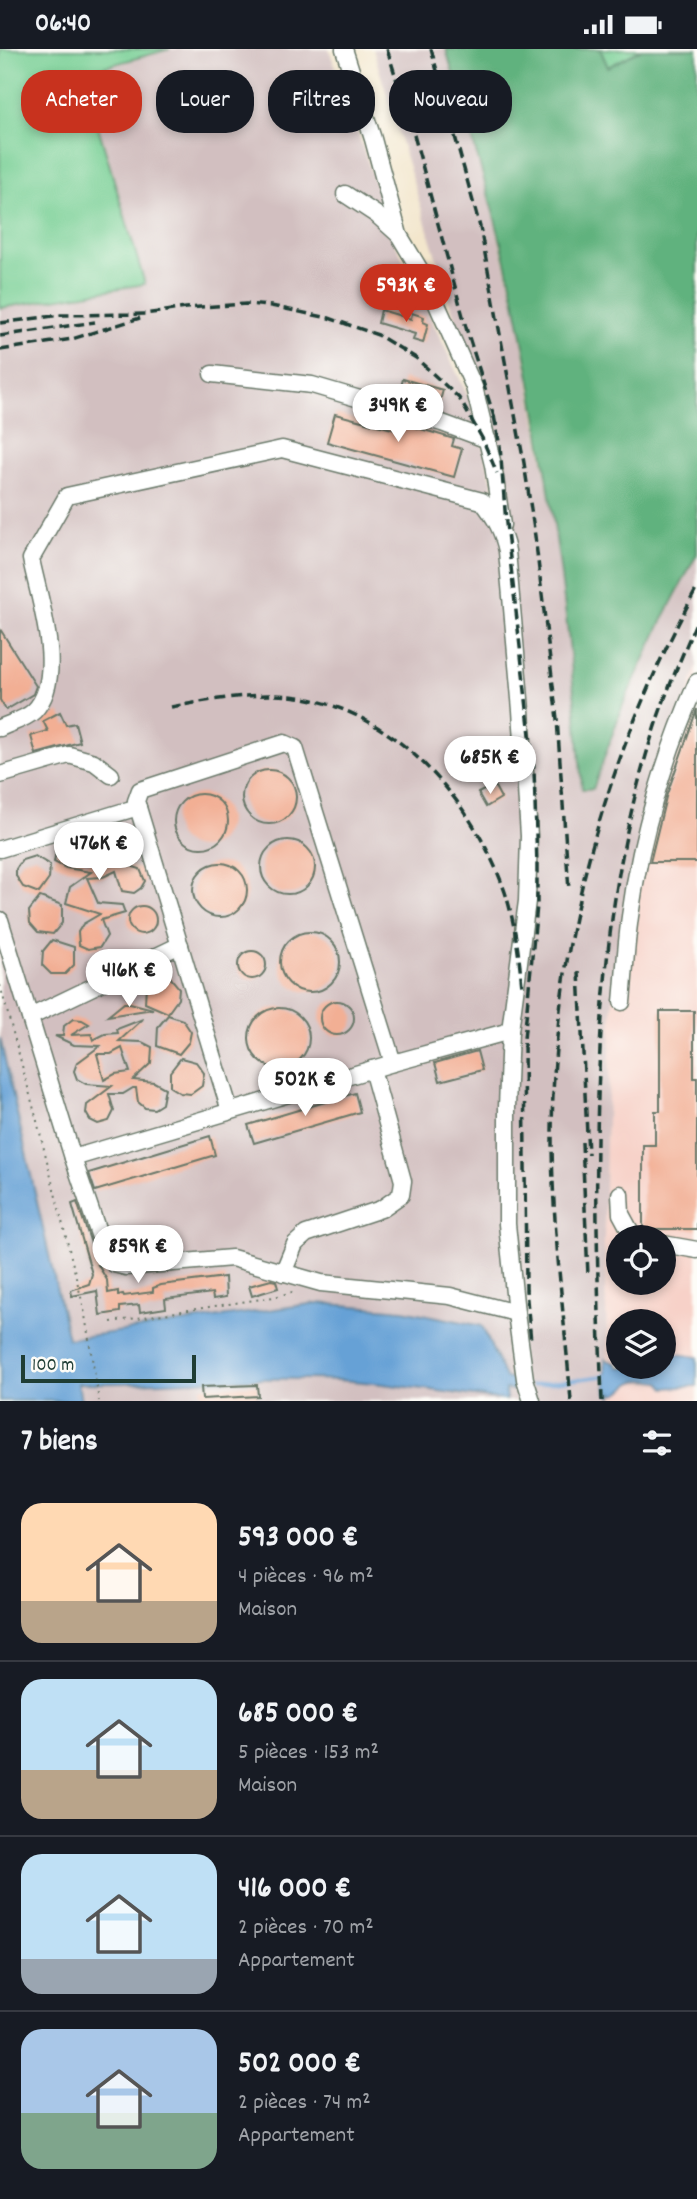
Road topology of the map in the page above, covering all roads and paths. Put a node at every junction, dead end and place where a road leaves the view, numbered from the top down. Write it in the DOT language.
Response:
graph roads {
  1 [pos="344,49"];
  2 [pos="345,194"];
  3 [pos="399,235"];
  4 [pos="212,374"];
  5 [pos="488,440"];
  6 [pos="503,531"];
  7 [pos="697,682"];
  8 [pos="0,728"];
  9 [pos="0,775"];
  10 [pos="111,775"];
  11 [pos="138,807"];
  12 [pos="0,849"];
  13 [pos="0,921"];
  14 [pos="180,945"];
  15 [pos="0,985"];
  16 [pos="622,1002"];
  17 [pos="30,1017"];
  18 [pos="510,1031"];
  19 [pos="393,1063"];
  20 [pos="372,1069"];
  21 [pos="230,1111"];
  22 [pos="73,1158"];
  23 [pos="620,1194"];
  24 [pos="627,1225"];
  25 [pos="676,1246"];
  26 [pos="697,1250"];
  27 [pos="283,1273"];
  28 [pos="297,1290"];
  29 [pos="516,1313"];
  30 [pos="111,1322"];
  31 [pos="529,1391"];
  32 [pos="99,1401"];
  1 -- 3 [label="street"];
  2 -- 3 [label="street"];
  3 -- 5 [label="street"];
  4 -- 5 [label="street"];
  5 -- 6 [label="street"];
  6 -- 8 [label="street"];
  6 -- 18 [label="street"];
  7 -- 16 [label="street"];
  9 -- 10 [label="street"];
  11 -- 12 [label="street"];
  11 -- 14 [label="street"];
  11 -- 19 [label="street"];
  13 -- 17 [label="street"];
  14 -- 17 [label="street"];
  14 -- 21 [label="street"];
  15 -- 32 [label="path"];
  17 -- 22 [label="street"];
  18 -- 19 [label="street"];
  18 -- 29 [label="street"];
  19 -- 20 [label="street"];
  20 -- 21 [label="street"];
  20 -- 27 [label="street"];
  21 -- 22 [label="street"];
  22 -- 27 [label="street"];
  23 -- 24 [label="street"];
  25 -- 26 [label="street"];
  27 -- 29 [label="street"];
  28 -- 30 [label="path"];
  29 -- 31 [label="street"];
}
